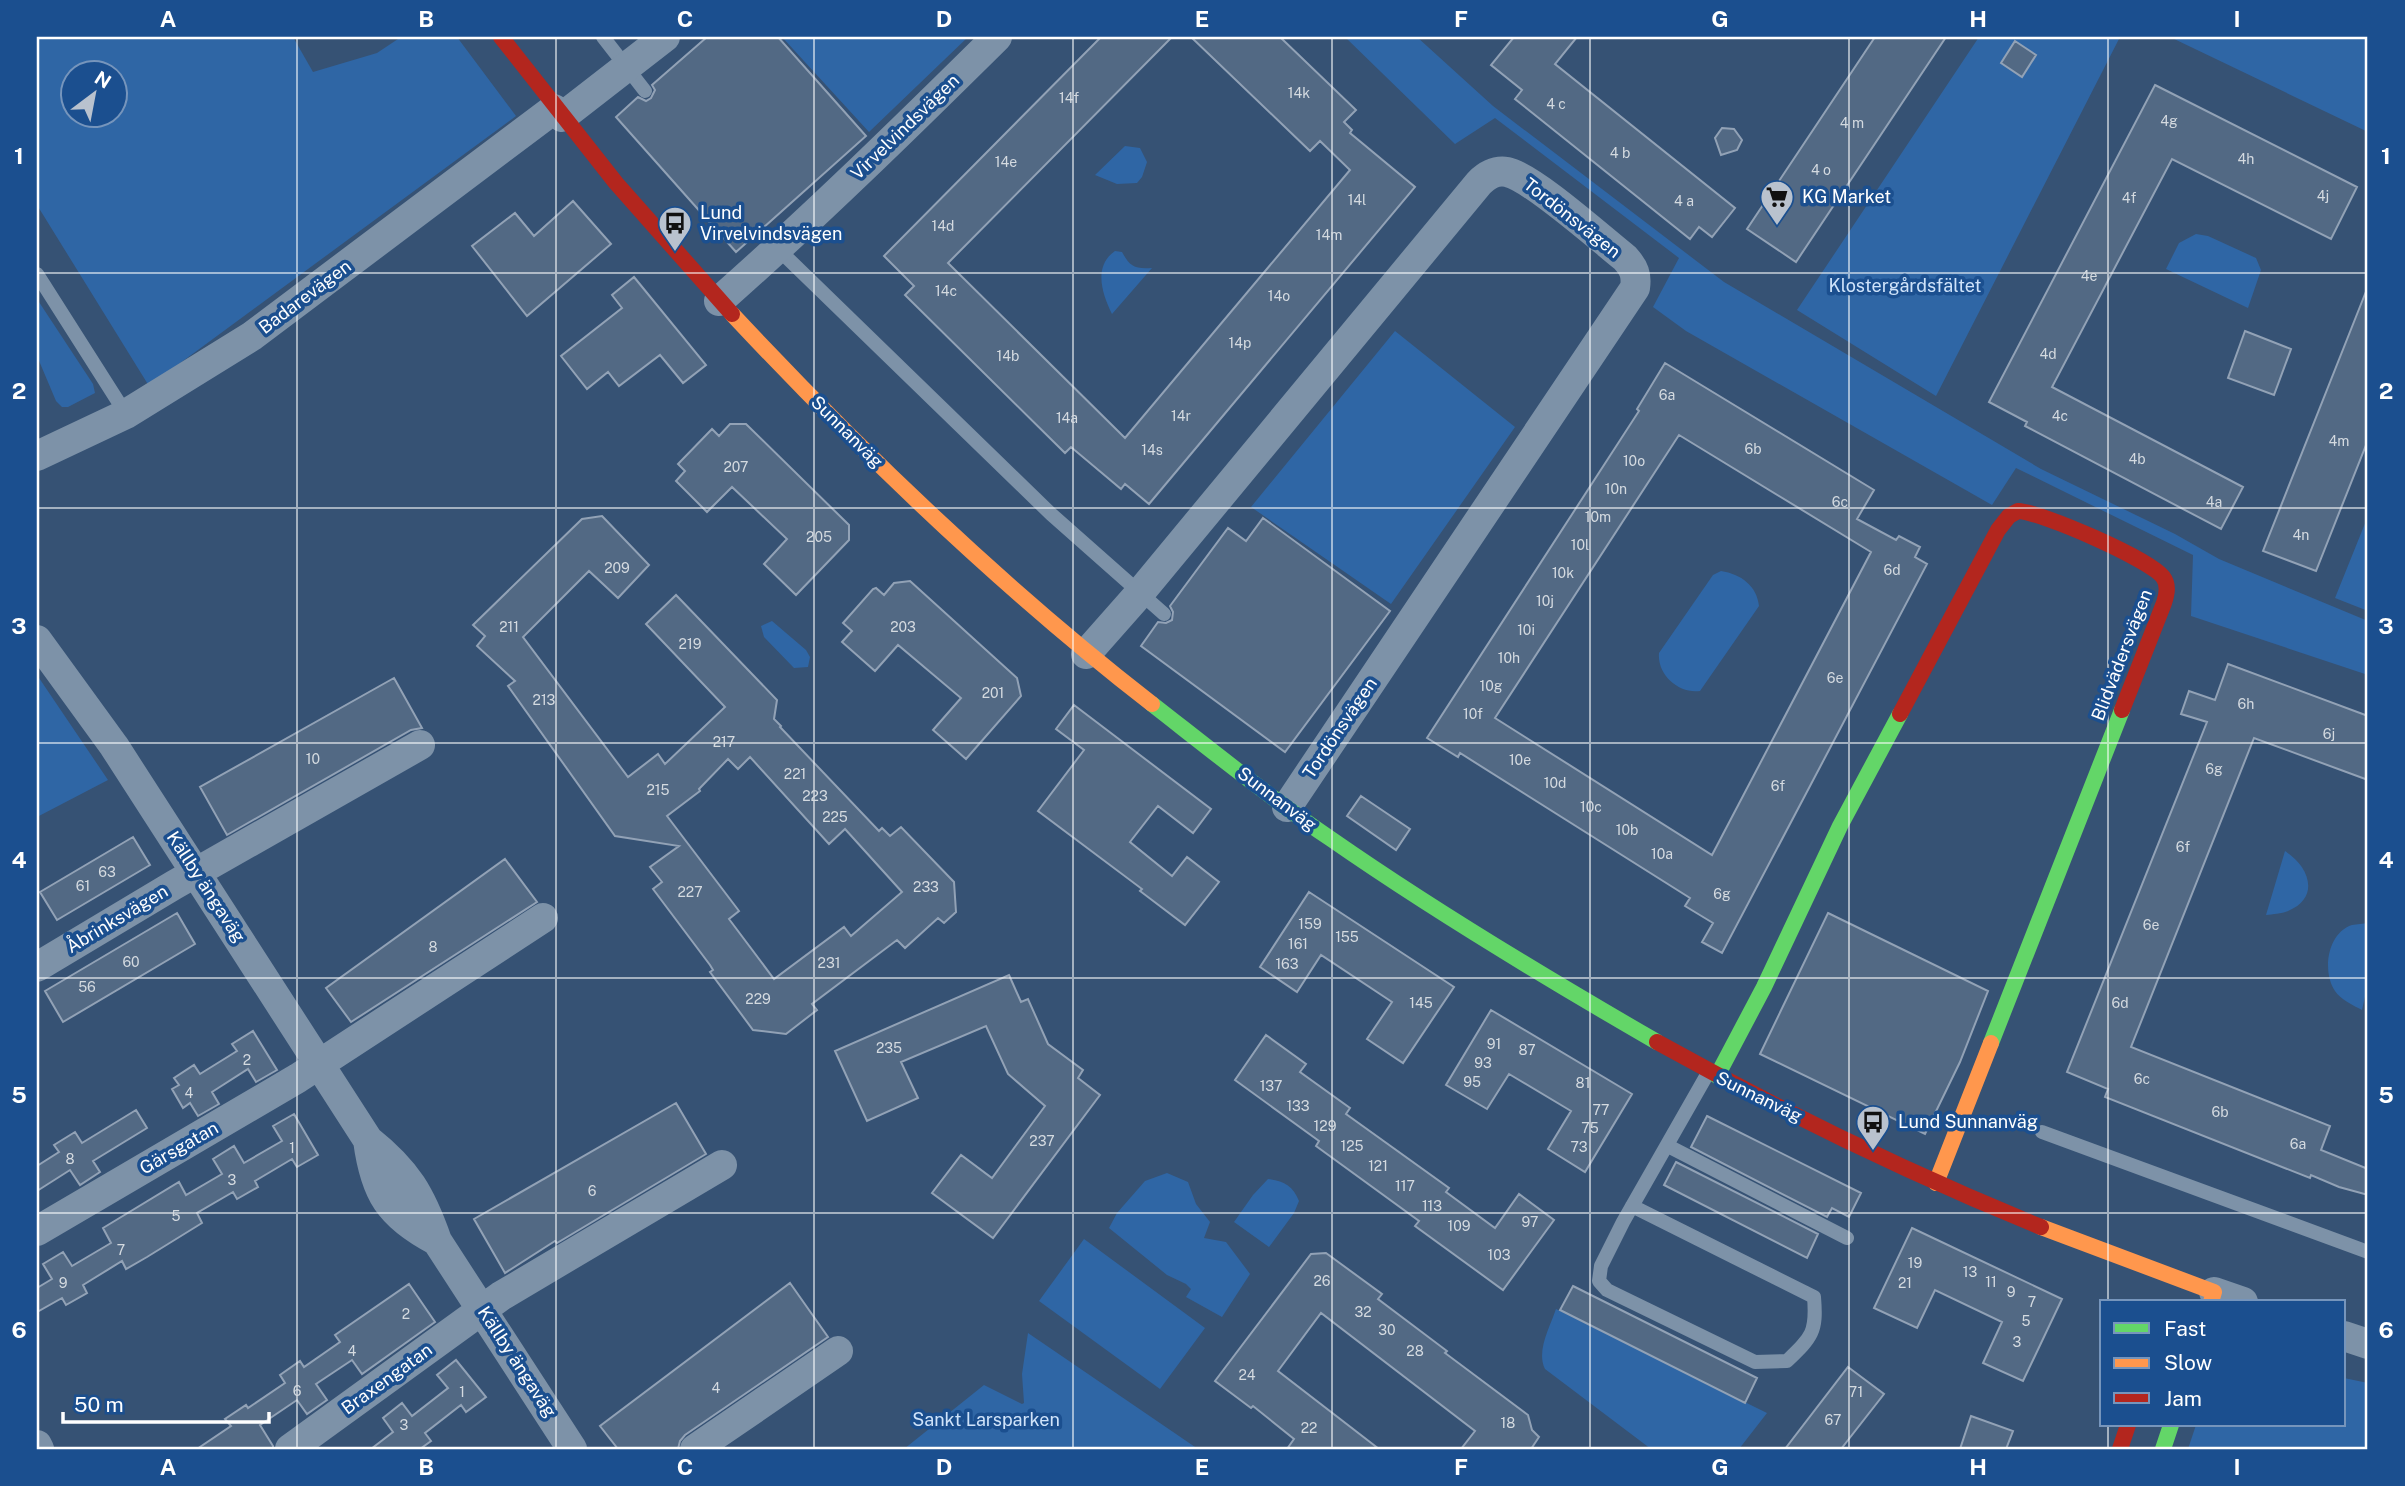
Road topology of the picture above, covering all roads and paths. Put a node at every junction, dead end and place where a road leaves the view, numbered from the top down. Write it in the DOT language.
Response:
graph roads {
  1 [pos="500,37"];
  2 [pos="603,37"];
  3 [pos="665,37"];
  4 [pos="997,37"];
  5 [pos="626,68"];
  6 [pos="645,91"];
  7 [pos="558,113"];
  8 [pos="778,249"];
  9 [pos="37,274"];
  10 [pos="719,301"];
  11 [pos="126,414"];
  12 [pos="38,450"];
  13 [pos="1139,594"];
  14 [pos="1164,614"];
  15 [pos="37,640"];
  16 [pos="1087,654"];
  17 [pos="420,745"];
  18 [pos="1287,807"];
  19 [pos="197,873"];
  20 [pos="543,918"];
  21 [pos="37,967"];
  22 [pos="321,1064"];
  23 [pos="1713,1074"];
  24 [pos="2042,1132"];
  25 [pos="1668,1146"];
  26 [pos="722,1165"];
  27 [pos="1936,1184"];
  28 [pos="1632,1206"];
  29 [pos="37,1231"];
  30 [pos="1847,1238"];
  31 [pos="2368,1252"];
  32 [pos="2213,1297"];
  33 [pos="2231,1300"];
  34 [pos="483,1308"];
  35 [pos="2346,1337"];
  36 [pos="2368,1343"];
  37 [pos="838,1351"];
  38 [pos="2128,1426"];
  39 [pos="2171,1426"];
  40 [pos="290,1449"];
  41 [pos="572,1449"];
  42 [pos="695,1449"];
  43 [pos="2120,1449"];
  44 [pos="2163,1449"];
  1 -- 7 [label="street, Sunnanväg"];
  2 -- 5 [label="lane"];
  3 -- 5 [label="street"];
  4 -- 8 [label="street, Virvelvindsvägen"];
  5 -- 6 [label="lane"];
  5 -- 7 [label="street"];
  7 -- 10 [label="street, Sunnanväg"];
  7 -- 11 [label="street, Badarevägen"];
  8 -- 10 [label="street, Virvelvindsvägen"];
  8 -- 13 [label="lane"];
  9 -- 11 [label="lane"];
  10 -- 16 [label="street, Sunnanväg"];
  11 -- 12 [label="street, Badarevägen"];
  13 -- 14 [label="lane"];
  13 -- 16 [label="street, Tordönsvägen"];
  13 -- 18 [label="street, Tordönsvägen"];
  15 -- 19 [label="street, Källby ängaväg"];
  16 -- 18 [label="street, Sunnanväg"];
  17 -- 19 [label="street, Åbrinksvägen"];
  18 -- 23 [label="street, Sunnanväg"];
  19 -- 21 [label="street, Åbrinksvägen"];
  19 -- 22 [label="street, Källby ängaväg"];
  20 -- 22 [label="street, Gärsgatan"];
  22 -- 29 [label="street, Gärsgatan"];
  22 -- 34 [label="street, Källby ängaväg"];
  23 -- 25 [label="lane"];
  23 -- 27 [label="street, Sunnanväg"];
  23 -- 27 [label="street, Blidvädersvägen"];
  24 -- 31 [label="lane"];
  25 -- 28 [label="lane"];
  25 -- 30 [label="lane"];
  26 -- 34 [label="street, Braxengatan"];
  27 -- 32 [label="street, Sunnanväg"];
  28 -- 28 [label="lane"];
  32 -- 33 [label="street, Sunnanväg"];
  34 -- 40 [label="street, Braxengatan"];
  34 -- 41 [label="street, Källby ängaväg"];
  35 -- 36 [label="street"];
  37 -- 42 [label="street"];
  38 -- 43 [label="street"];
  39 -- 44 [label="street"];
}
